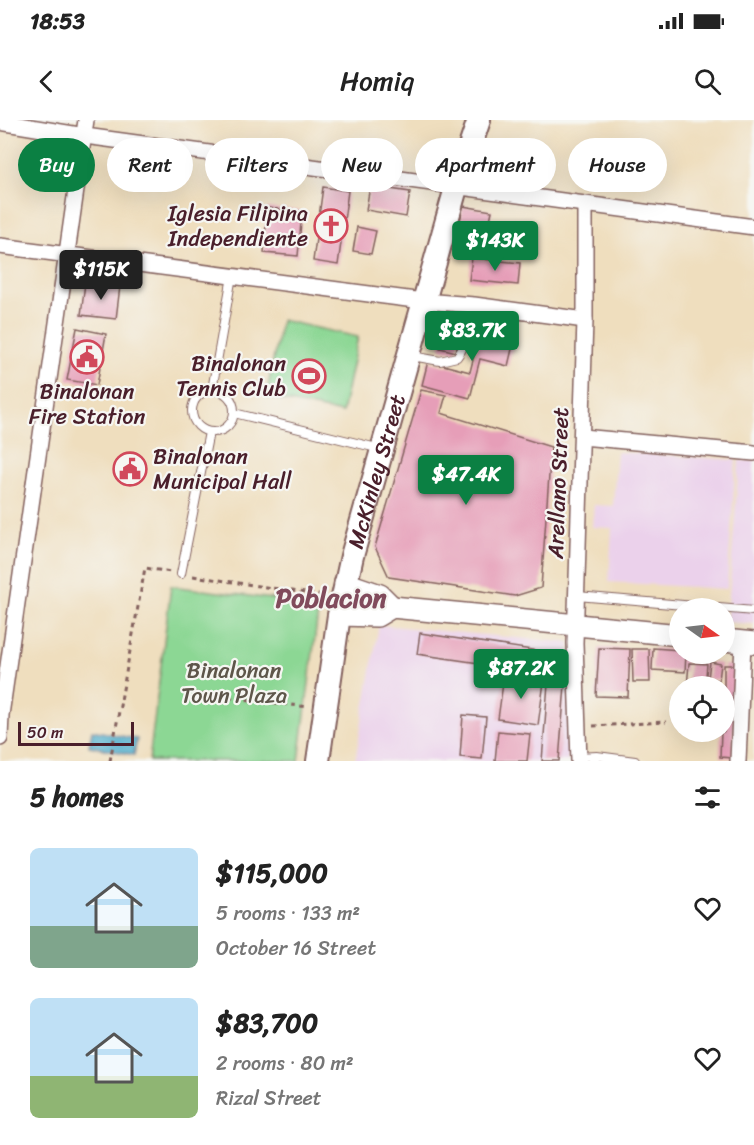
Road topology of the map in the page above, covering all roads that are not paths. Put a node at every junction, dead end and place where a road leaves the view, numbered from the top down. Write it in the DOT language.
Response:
graph roads {
  1 [pos="86,120"];
  2 [pos="479,120"];
  3 [pos="0,122"];
  4 [pos="85,136"];
  5 [pos="473,138"];
  6 [pos="415,182"];
  7 [pos="455,192"];
  8 [pos="485,192"];
  9 [pos="585,206"];
  10 [pos="754,227"];
  11 [pos="0,246"];
  12 [pos="66,254"];
  13 [pos="232,276"];
  14 [pos="423,301"];
  15 [pos="474,305"];
  16 [pos="585,320"];
  17 [pos="407,355"];
  18 [pos="212,390"];
  19 [pos="234,413"];
  20 [pos="209,432"];
  21 [pos="582,438"];
  22 [pos="381,450"];
  23 [pos="754,453"];
  24 [pos="181,574"];
  25 [pos="577,596"];
  26 [pos="342,599"];
  27 [pos="392,608"];
  28 [pos="754,611"];
  29 [pos="576,624"];
  30 [pos="669,634"];
  31 [pos="740,642"];
  32 [pos="1,715"];
  33 [pos="0,738"];
  34 [pos="579,759"];
  35 [pos="318,761"];
  36 [pos="635,761"];
  37 [pos="738,761"];
  1 -- 4 [label="street"];
  2 -- 5 [label="main road, McKinley Street"];
  3 -- 4 [label="street"];
  4 -- 6 [label="street"];
  4 -- 12 [label="street"];
  7 -- 14 [label="main road, McKinley Street"];
  8 -- 9 [label="street"];
  9 -- 10 [label="street"];
  9 -- 16 [label="street, Arellano Street"];
  11 -- 12 [label="street"];
  12 -- 13 [label="street"];
  12 -- 32 [label="street"];
  13 -- 14 [label="street"];
  13 -- 18 [label="lane"];
  14 -- 15 [label="street"];
  14 -- 17 [label="main road, McKinley Street"];
  15 -- 16 [label="street"];
  15 -- 17 [label="lane"];
  16 -- 21 [label="street, Arellano Street"];
  17 -- 22 [label="main road, McKinley Street"];
  18 -- 19 [label="lane"];
  18 -- 20 [label="lane"];
  19 -- 20 [label="lane"];
  19 -- 22 [label="lane"];
  20 -- 24 [label="lane"];
  21 -- 23 [label="street"];
  21 -- 25 [label="street, Arellano Street"];
  22 -- 26 [label="main road, McKinley Street"];
  25 -- 28 [label="lane"];
  25 -- 29 [label="street, Arellano Street"];
  26 -- 27 [label="main road"];
  26 -- 27 [label="main road"];
  26 -- 35 [label="main road, McKinley Street"];
  27 -- 29 [label="main road"];
  29 -- 30 [label="main road"];
  29 -- 34 [label="street, Arellano Street"];
  31 -- 37 [label="street"];
  32 -- 33 [label="street"];
  34 -- 36 [label="lane"];
}
